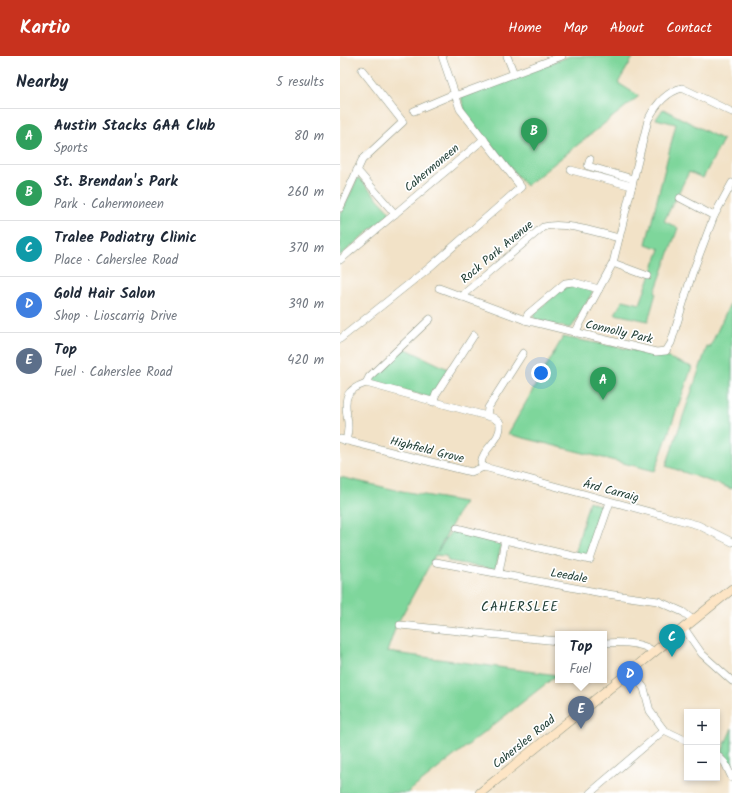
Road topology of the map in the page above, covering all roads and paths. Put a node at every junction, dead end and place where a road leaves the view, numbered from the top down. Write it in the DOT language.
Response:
graph roads {
  1 [pos="442,56"];
  2 [pos="507,56"];
  3 [pos="562,56"];
  4 [pos="362,70"];
  5 [pos="514,74"];
  6 [pos="454,95"];
  7 [pos="414,111"];
  8 [pos="732,112"];
  9 [pos="484,139"];
  10 [pos="590,159"];
  11 [pos="357,170"];
  12 [pos="571,170"];
  13 [pos="632,183"];
  14 [pos="732,183"];
  15 [pos="680,198"];
  16 [pos="340,208"];
  17 [pos="395,214"];
  18 [pos="714,216"];
  19 [pos="619,238"];
  20 [pos="340,260"];
  21 [pos="614,263"];
  22 [pos="648,276"];
  23 [pos="439,288"];
  24 [pos="599,289"];
  25 [pos="462,297"];
  26 [pos="430,319"];
  27 [pos="525,320"];
  28 [pos="575,333"];
  29 [pos="474,334"];
  30 [pos="340,339"];
  31 [pos="523,353"];
  32 [pos="366,384"];
  33 [pos="433,402"];
  34 [pos="487,416"];
  35 [pos="343,440"];
  36 [pos="484,467"];
  37 [pos="610,502"];
  38 [pos="457,528"];
  39 [pos="505,540"];
  40 [pos="732,541"];
  41 [pos="436,562"];
  42 [pos="499,573"];
  43 [pos="732,589"];
  44 [pos="693,620"];
  45 [pos="400,625"];
  46 [pos="684,628"];
  47 [pos="555,641"];
  48 [pos="607,643"];
  49 [pos="654,652"];
  50 [pos="631,671"];
  51 [pos="732,681"];
  52 [pos="664,730"];
  53 [pos="684,740"];
  54 [pos="720,758"];
  55 [pos="732,778"];
  56 [pos="480,793"];
  57 [pos="590,793"];
  1 -- 6 [label="street"];
  2 -- 5 [label="street"];
  3 -- 5 [label="street"];
  4 -- 11 [label="street"];
  5 -- 6 [label="street"];
  6 -- 7 [label="street"];
  6 -- 9 [label="street"];
  8 -- 13 [label="street, Connolly Park"];
  9 -- 17 [label="street, Cahermoneen"];
  9 -- 30 [label="street"];
  10 -- 13 [label="street"];
  11 -- 16 [label="street"];
  11 -- 17 [label="street"];
  12 -- 13 [label="street"];
  13 -- 19 [label="street, Connolly Park"];
  14 -- 18 [label="street, Connolly Park"];
  15 -- 18 [label="street"];
  17 -- 20 [label="street, Cahermoneen"];
  18 -- 28 [label="street, Connolly Park"];
  19 -- 21 [label="street, Connolly Park"];
  19 -- 25 [label="street, Rock Park Avenue"];
  21 -- 22 [label="street"];
  21 -- 24 [label="street, Connolly Park"];
  23 -- 25 [label="street, Rock Park Avenue"];
  24 -- 27 [label="street"];
  24 -- 28 [label="street, Connolly Park"];
  25 -- 27 [label="street, Rock Park Avenue"];
  26 -- 32 [label="street, Highfield Grove"];
  27 -- 28 [label="street, Rock Park Avenue"];
  29 -- 33 [label="street"];
  31 -- 34 [label="street"];
  32 -- 33 [label="street, Highfield Grove"];
  32 -- 35 [label="street, Highfield Grove"];
  33 -- 34 [label="street, Highfield Grove"];
  34 -- 36 [label="street, Highfield Grove"];
  35 -- 36 [label="street, Highfield Grove"];
  36 -- 37 [label="street, Árd Carraig"];
  37 -- 39 [label="street"];
  37 -- 40 [label="street, Árd Carraig"];
  38 -- 39 [label="street"];
  39 -- 42 [label="street"];
  41 -- 42 [label="street, Leedale"];
  42 -- 44 [label="street, Leedale"];
  43 -- 44 [label="main road, Caherslee Road"];
  44 -- 46 [label="main road, Caherslee Road"];
  45 -- 47 [label="street"];
  46 -- 49 [label="main road, Caherslee Road"];
  46 -- 51 [label="street"];
  48 -- 49 [label="street"];
  49 -- 50 [label="main road, Caherslee Road"];
  50 -- 52 [label="street"];
  50 -- 56 [label="main road, Caherslee Road"];
  52 -- 53 [label="street"];
  52 -- 57 [label="street"];
  54 -- 55 [label="street"];
}
